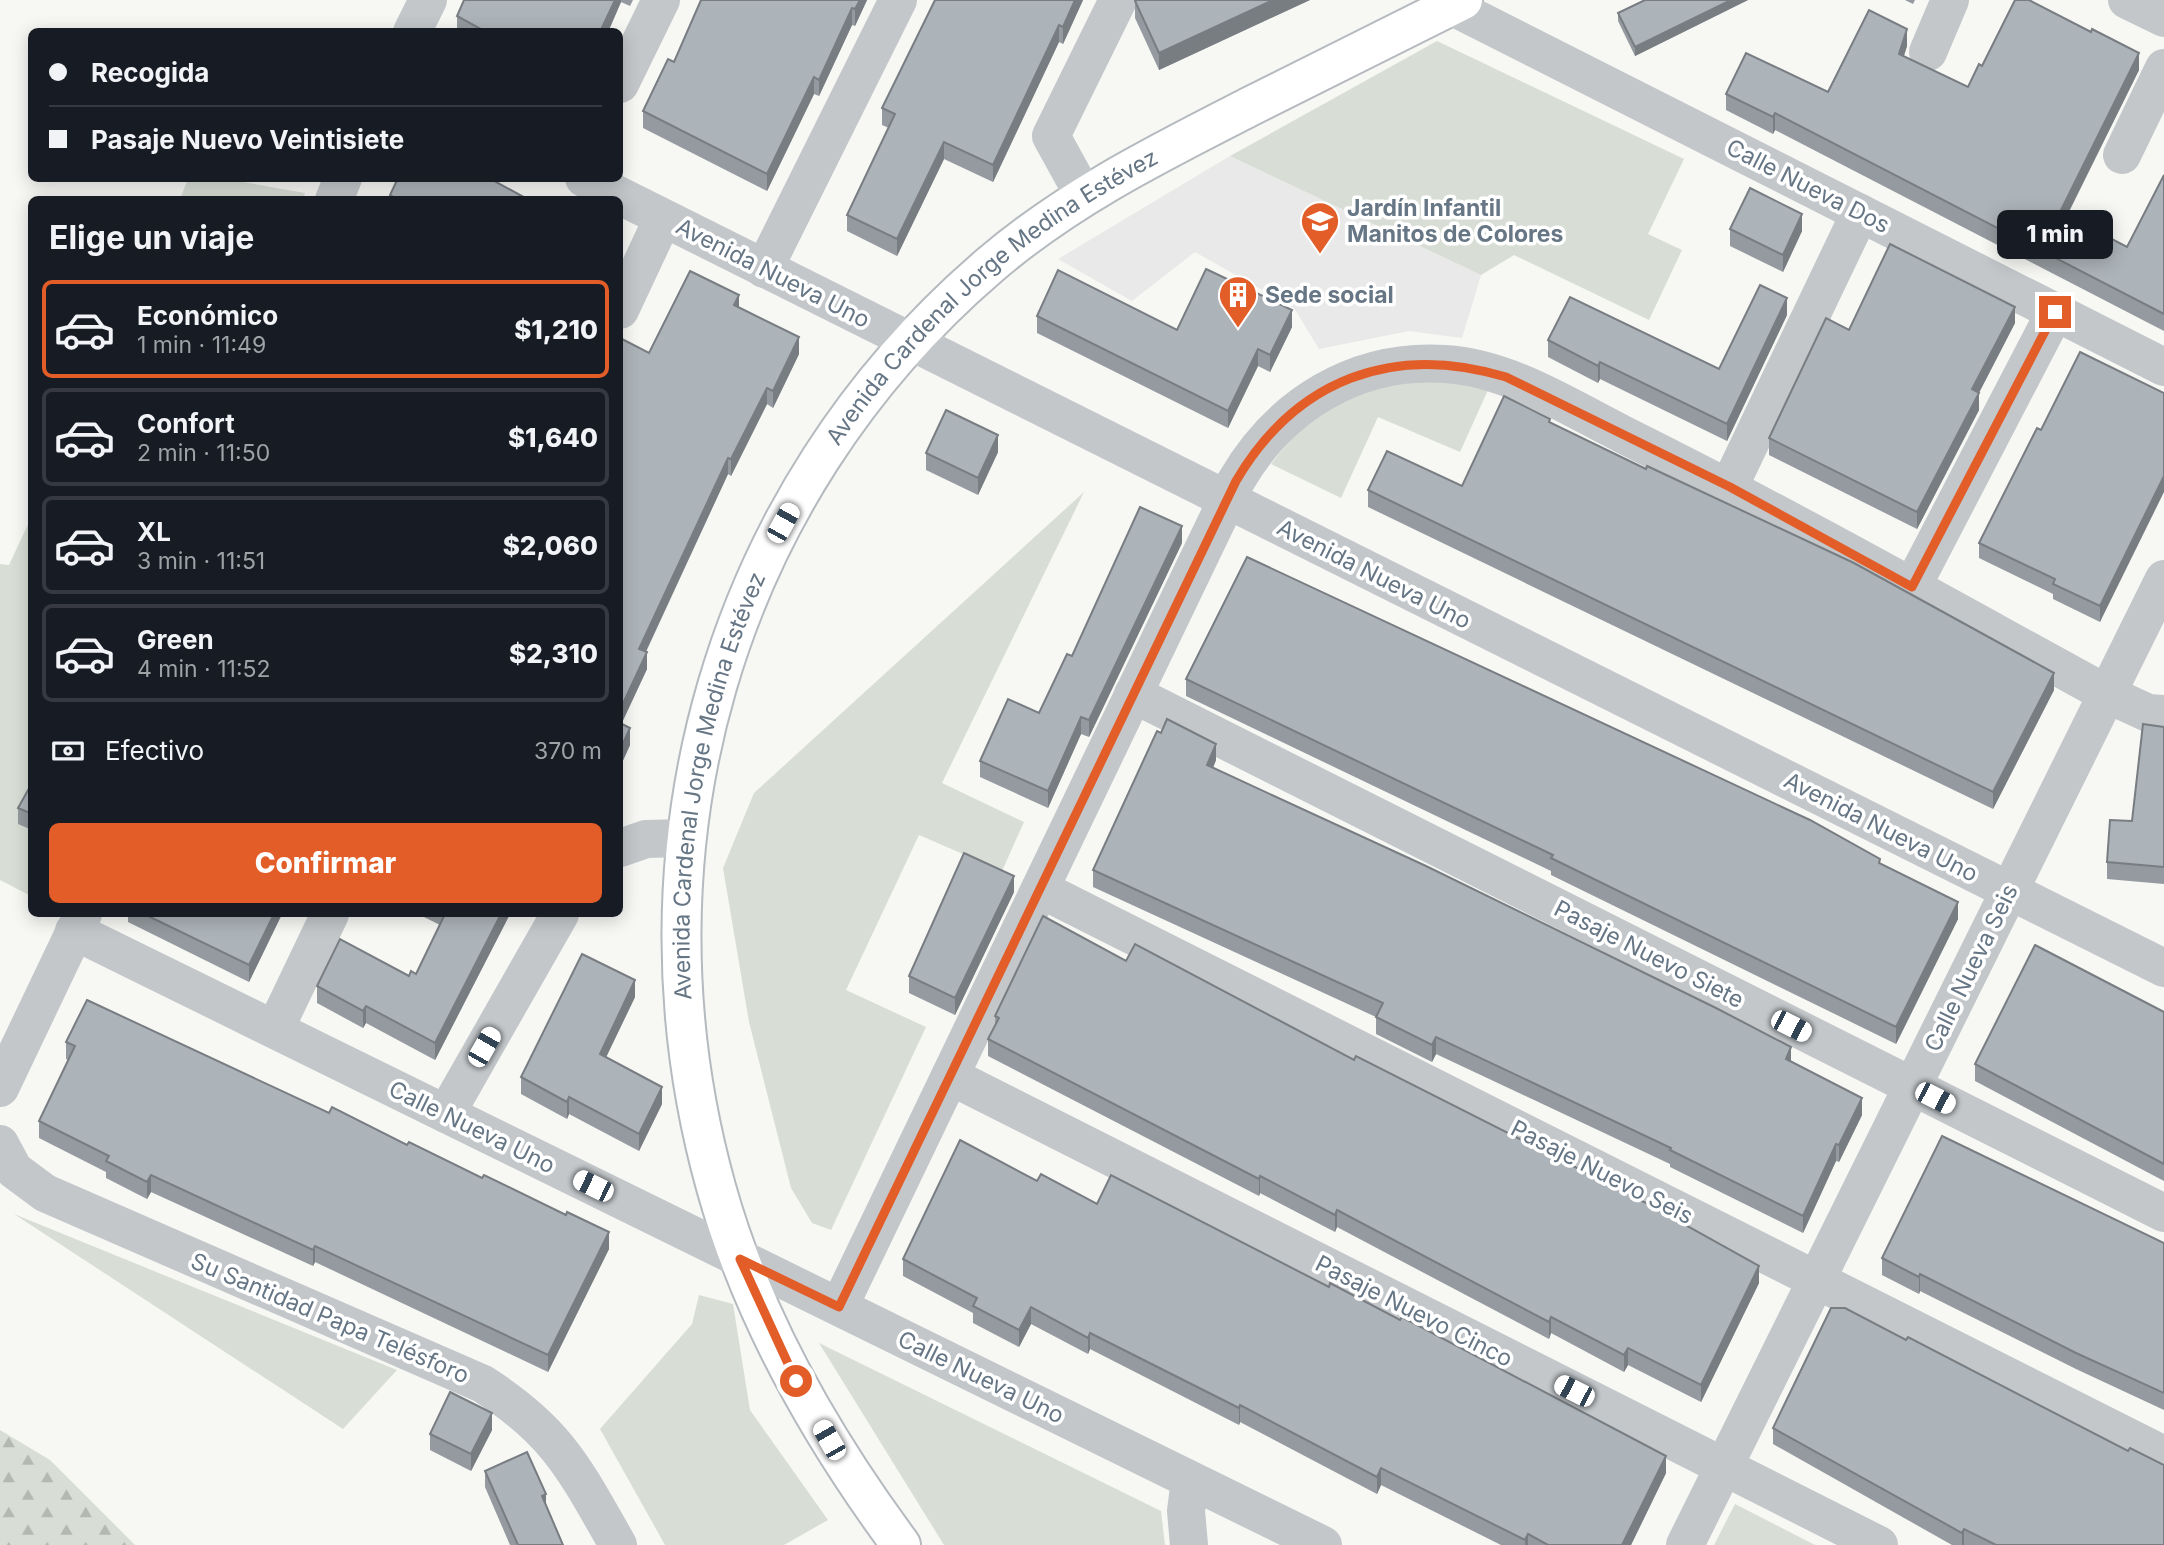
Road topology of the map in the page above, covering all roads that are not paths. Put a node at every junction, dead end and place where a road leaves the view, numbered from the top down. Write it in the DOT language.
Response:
graph roads {
  1 [pos="428,0"];
  2 [pos="661,0"];
  3 [pos="898,0"];
  4 [pos="1118,0"];
  5 [pos="1951,0"];
  6 [pos="2127,0"];
  7 [pos="1457,3"];
  8 [pos="2164,18"];
  9 [pos="414,28"];
  10 [pos="1927,52"];
  11 [pos="2164,68"];
  12 [pos="623,78"];
  13 [pos="2122,155"];
  14 [pos="592,182"];
  15 [pos="620,196"];
  16 [pos="1084,196"];
  17 [pos="623,198"];
  18 [pos="1860,213"];
  19 [pos="663,218"];
  20 [pos="764,269"];
  21 [pos="623,304"];
  22 [pos="2055,312"];
  23 [pos="910,342"];
  24 [pos="2164,368"];
  25 [pos="1730,487"];
  26 [pos="1227,500"];
  27 [pos="2164,579"];
  28 [pos="1912,587"];
  29 [pos="1133,694"];
  30 [pos="2107,694"];
  31 [pos="2164,714"];
  32 [pos="685,838"];
  33 [pos="623,847"];
  34 [pos="1040,889"];
  35 [pos="2009,891"];
  36 [pos="329,917"];
  37 [pos="558,917"];
  38 [pos="79,922"];
  39 [pos="2164,968"];
  40 [pos="275,1029"];
  41 [pos="950,1076"];
  42 [pos="1912,1087"];
  43 [pos="0,1088"];
  44 [pos="446,1114"];
  45 [pos="0,1144"];
  46 [pos="2164,1213"];
  47 [pos="740,1259"];
  48 [pos="1816,1280"];
  49 [pos="839,1307"];
  50 [pos="2164,1455"];
  51 [pos="1724,1467"];
  52 [pos="1190,1480"];
  53 [pos="618,1545"];
  54 [pos="901,1545"];
  55 [pos="1189,1545"];
  56 [pos="1323,1545"];
  57 [pos="1685,1545"];
  58 [pos="1879,1545"];
  1 -- 9 [label="street"];
  2 -- 12 [label="street"];
  3 -- 20 [label="street"];
  4 -- 16 [label="street"];
  5 -- 10 [label="street"];
  6 -- 8 [label="street"];
  7 -- 16 [label="street, Avenida Cardenal Jorge Medina Estévez"];
  7 -- 18 [label="street, Calle Nueva Dos"];
  11 -- 13 [label="street"];
  14 -- 15 [label="street, Avenida Nueva Uno"];
  16 -- 23 [label="street, Avenida Cardenal Jorge Medina Estévez"];
  17 -- 19 [label="street, Avenida Nueva Uno"];
  18 -- 22 [label="street, Calle Nueva Dos"];
  18 -- 25 [label="street"];
  19 -- 20 [label="street, Avenida Nueva Uno"];
  19 -- 21 [label="street"];
  20 -- 23 [label="street, Avenida Nueva Uno"];
  22 -- 24 [label="street, Calle Nueva Dos"];
  22 -- 28 [label="street"];
  23 -- 26 [label="street, Avenida Nueva Uno"];
  23 -- 32 [label="street, Avenida Cardenal Jorge Medina Estévez"];
  25 -- 26 [label="street"];
  25 -- 28 [label="street"];
  26 -- 29 [label="street"];
  26 -- 35 [label="street, Avenida Nueva Uno"];
  27 -- 30 [label="street, Calle Nueva Seis"];
  28 -- 30 [label="street"];
  29 -- 34 [label="street"];
  29 -- 42 [label="street, Pasaje Nuevo Siete"];
  30 -- 31 [label="street"];
  30 -- 35 [label="street, Calle Nueva Seis"];
  32 -- 33 [label="street"];
  32 -- 47 [label="street, Avenida Cardenal Jorge Medina Estévez"];
  34 -- 41 [label="street"];
  34 -- 48 [label="street, Pasaje Nuevo Seis"];
  35 -- 39 [label="street, Avenida Nueva Uno"];
  35 -- 42 [label="street, Calle Nueva Seis"];
  36 -- 40 [label="street"];
  37 -- 44 [label="street"];
  38 -- 40 [label="street, Calle Nueva Uno"];
  38 -- 43 [label="street"];
  40 -- 44 [label="street, Calle Nueva Uno"];
  41 -- 49 [label="street"];
  41 -- 51 [label="street, Pasaje Nuevo Cinco"];
  42 -- 46 [label="street, Pasaje Nuevo Siete"];
  42 -- 48 [label="street, Calle Nueva Seis"];
  44 -- 47 [label="street, Calle Nueva Uno"];
  45 -- 53 [label="street, Su Santidad Papa Telésforo"];
  47 -- 49 [label="street, Calle Nueva Uno"];
  47 -- 54 [label="street, Avenida Cardenal Jorge Medina Estévez"];
  48 -- 50 [label="street, Pasaje Nuevo Seis"];
  48 -- 51 [label="street, Calle Nueva Seis"];
  49 -- 52 [label="street, Calle Nueva Uno"];
  51 -- 57 [label="street, Calle Nueva Seis"];
  51 -- 58 [label="street, Pasaje Nuevo Cinco"];
  52 -- 55 [label="street"];
  52 -- 56 [label="street, Calle Nueva Uno"];
}
